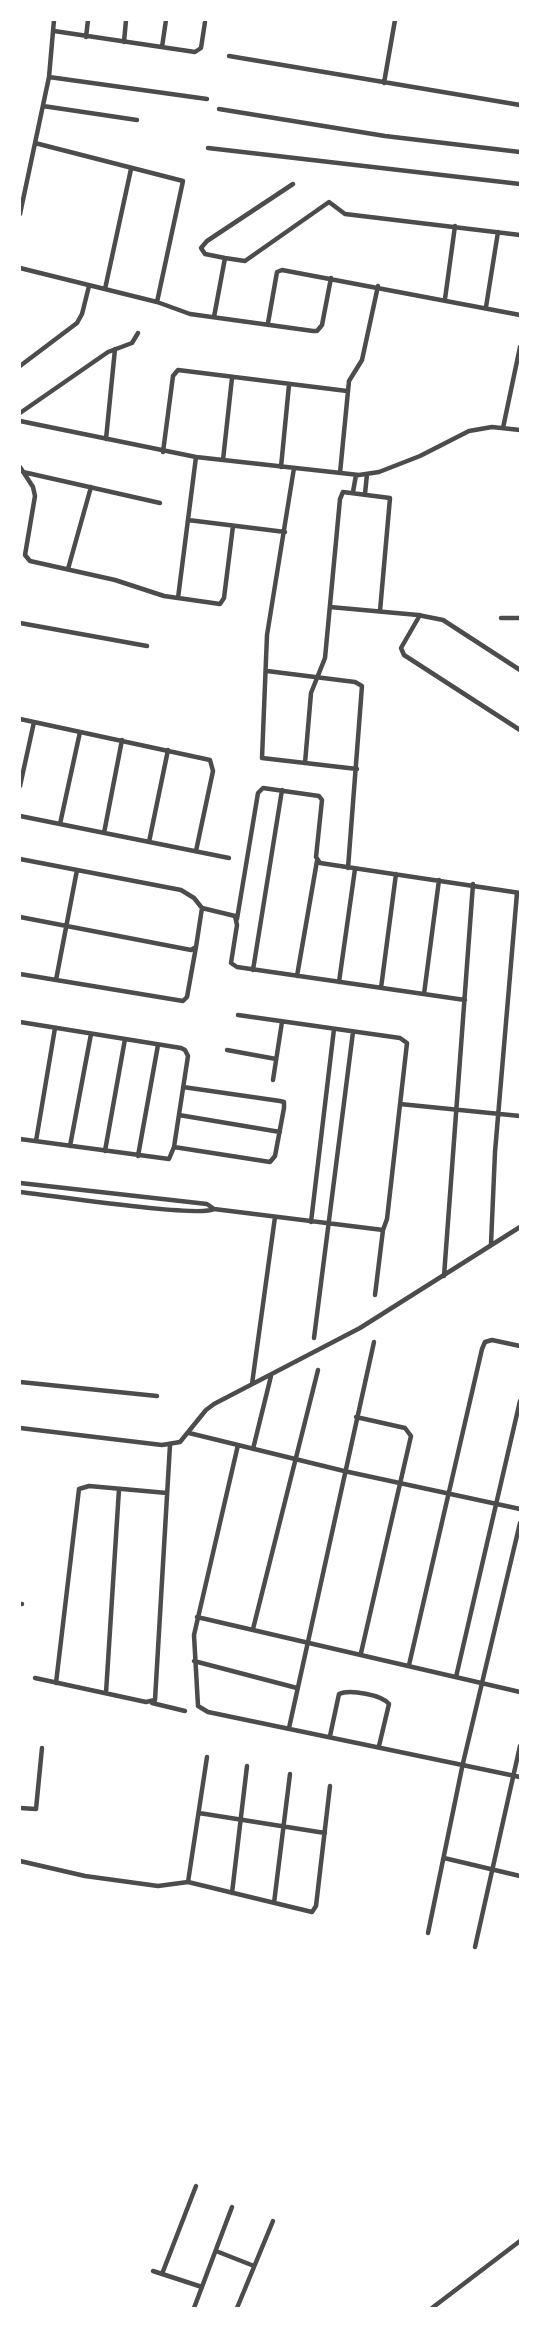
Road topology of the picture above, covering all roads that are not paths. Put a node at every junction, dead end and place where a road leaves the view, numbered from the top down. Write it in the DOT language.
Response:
graph roads {
  1 [pos="54,20"];
  2 [pos="88,20"];
  3 [pos="126,20"];
  4 [pos="166,20"];
  5 [pos="395,20"];
  6 [pos="206,22"];
  7 [pos="54,31"];
  8 [pos="86,37"];
  9 [pos="124,42"];
  10 [pos="162,47"];
  11 [pos="229,56"];
  12 [pos="49,77"];
  13 [pos="384,84"];
  14 [pos="207,99"];
  15 [pos="520,105"];
  16 [pos="43,106"];
  17 [pos="219,110"];
  18 [pos="137,120"];
  19 [pos="35,143"];
  20 [pos="208,148"];
  21 [pos="520,152"];
  22 [pos="131,169"];
  23 [pos="294,184"];
  24 [pos="520,184"];
  25 [pos="20,214"];
  26 [pos="455,226"];
  27 [pos="498,232"];
  28 [pos="520,235"];
  29 [pos="225,258"];
  30 [pos="20,268"];
  31 [pos="331,278"];
  32 [pos="89,286"];
  33 [pos="378,286"];
  34 [pos="105,290"];
  35 [pos="445,299"];
  36 [pos="158,302"];
  37 [pos="486,307"];
  38 [pos="520,315"];
  39 [pos="214,317"];
  40 [pos="268,323"];
  41 [pos="138,333"];
  42 [pos="520,347"];
  43 [pos="116,349"];
  44 [pos="20,366"];
  45 [pos="232,378"];
  46 [pos="289,385"];
  47 [pos="347,391"];
  48 [pos="20,413"];
  49 [pos="20,421"];
  50 [pos="504,428"];
  51 [pos="520,430"];
  52 [pos="106,439"];
  53 [pos="163,452"];
  54 [pos="196,457"];
  55 [pos="223,460"];
  56 [pos="281,467"];
  57 [pos="294,468"];
  58 [pos="21,470"];
  59 [pos="340,473"];
  60 [pos="356,474"];
  61 [pos="367,474"];
  62 [pos="91,487"];
  63 [pos="353,492"];
  64 [pos="365,494"];
  65 [pos="160,503"];
  66 [pos="188,520"];
  67 [pos="234,526"];
  68 [pos="285,532"];
  69 [pos="68,569"];
  70 [pos="178,598"];
  71 [pos="330,607"];
  72 [pos="380,611"];
  73 [pos="420,615"];
  74 [pos="501,618"];
  75 [pos="520,618"];
  76 [pos="20,623"];
  77 [pos="147,646"];
  78 [pos="520,670"];
  79 [pos="267,671"];
  80 [pos="316,676"];
  81 [pos="20,719"];
  82 [pos="34,722"];
  83 [pos="520,730"];
  84 [pos="80,732"];
  85 [pos="122,740"];
  86 [pos="168,750"];
  87 [pos="305,763"];
  88 [pos="357,769"];
  89 [pos="20,786"];
  90 [pos="282,790"];
  91 [pos="20,816"];
  92 [pos="60,824"];
  93 [pos="104,833"];
  94 [pos="149,842"];
  95 [pos="196,851"];
  96 [pos="229,858"];
  97 [pos="20,859"];
  98 [pos="317,861"];
  99 [pos="348,868"];
  100 [pos="355,868"];
  101 [pos="77,870"];
  102 [pos="396,874"];
  103 [pos="439,880"];
  104 [pos="473,884"];
  105 [pos="519,893"];
  106 [pos="202,908"];
  107 [pos="20,917"];
  108 [pos="237,919"];
  109 [pos="66,926"];
  110 [pos="196,947"];
  111 [pos="253,970"];
  112 [pos="20,974"];
  113 [pos="297,976"];
  114 [pos="56,980"];
  115 [pos="339,982"];
  116 [pos="381,988"];
  117 [pos="424,994"];
  118 [pos="465,1000"];
  119 [pos="238,1015"];
  120 [pos="20,1022"];
  121 [pos="282,1022"];
  122 [pos="55,1028"];
  123 [pos="334,1029"];
  124 [pos="353,1032"];
  125 [pos="91,1034"];
  126 [pos="125,1039"];
  127 [pos="158,1045"];
  128 [pos="227,1050"];
  129 [pos="276,1059"];
  130 [pos="273,1080"];
  131 [pos="183,1087"];
  132 [pos="400,1104"];
  133 [pos="457,1112"];
  134 [pos="498,1114"];
  135 [pos="179,1115"];
  136 [pos="520,1116"];
  137 [pos="279,1132"];
  138 [pos="20,1139"];
  139 [pos="36,1141"];
  140 [pos="70,1146"];
  141 [pos="174,1147"];
  142 [pos="105,1151"];
  143 [pos="138,1156"];
  144 [pos="20,1183"];
  145 [pos="64,1188"];
  146 [pos="20,1192"];
  147 [pos="118,1195"];
  148 [pos="62,1196"];
  149 [pos="170,1202"];
  150 [pos="116,1203"];
  151 [pos="168,1209"];
  152 [pos="214,1209"];
  153 [pos="275,1217"];
  154 [pos="311,1222"];
  155 [pos="328,1224"];
  156 [pos="520,1227"];
  157 [pos="383,1230"];
  158 [pos="491,1244"];
  159 [pos="444,1276"];
  160 [pos="375,1295"];
  161 [pos="314,1338"];
  162 [pos="374,1342"];
  163 [pos="520,1346"];
  164 [pos="318,1370"];
  165 [pos="271,1376"];
  166 [pos="20,1382"];
  167 [pos="252,1384"];
  168 [pos="157,1396"];
  169 [pos="520,1401"];
  170 [pos="357,1417"];
  171 [pos="20,1428"];
  172 [pos="189,1433"];
  173 [pos="170,1445"];
  174 [pos="238,1445"];
  175 [pos="253,1449"];
  176 [pos="295,1459"];
  177 [pos="344,1471"];
  178 [pos="398,1483"];
  179 [pos="119,1489"];
  180 [pos="167,1493"];
  181 [pos="449,1493"];
  182 [pos="497,1504"];
  183 [pos="520,1509"];
  184 [pos="520,1523"];
  185 [pos="197,1617"];
  186 [pos="253,1629"];
  187 [pos="306,1641"];
  188 [pos="361,1653"];
  189 [pos="194,1661"];
  190 [pos="410,1665"];
  191 [pos="456,1677"];
  192 [pos="35,1678"];
  193 [pos="56,1683"];
  194 [pos="483,1683"];
  195 [pos="297,1688"];
  196 [pos="520,1692"];
  197 [pos="106,1694"];
  198 [pos="152,1703"];
  199 [pos="185,1711"];
  200 [pos="289,1728"];
  201 [pos="330,1736"];
  202 [pos="379,1746"];
  203 [pos="520,1746"];
  204 [pos="42,1748"];
  205 [pos="207,1757"];
  206 [pos="463,1763"];
  207 [pos="247,1766"];
  208 [pos="290,1774"];
  209 [pos="514,1775"];
  210 [pos="520,1777"];
  211 [pos="330,1786"];
  212 [pos="20,1808"];
  213 [pos="199,1813"];
  214 [pos="241,1820"];
  215 [pos="284,1826"];
  216 [pos="325,1833"];
  217 [pos="444,1858"];
  218 [pos="20,1861"];
  219 [pos="493,1870"];
  220 [pos="520,1876"];
  221 [pos="188,1882"];
  222 [pos="232,1893"];
  223 [pos="274,1903"];
  224 [pos="428,1933"];
  225 [pos="475,1947"];
  226 [pos="196,2186"];
  227 [pos="232,2207"];
  228 [pos="273,2221"];
  229 [pos="520,2241"];
  230 [pos="216,2251"];
  231 [pos="254,2266"];
  232 [pos="153,2271"];
  233 [pos="162,2274"];
  234 [pos="202,2287"];
  235 [pos="194,2308"];
  236 [pos="237,2308"];
  237 [pos="432,2308"];
  1 -- 7 [label="street"];
  2 -- 8 [label="street"];
  3 -- 9 [label="street"];
  4 -- 10 [label="street"];
  5 -- 13 [label="street"];
  6 -- 10 [label="street"];
  7 -- 8 [label="street"];
  7 -- 12 [label="street"];
  8 -- 9 [label="street"];
  9 -- 10 [label="street"];
  11 -- 13 [label="street"];
  12 -- 14 [label="street"];
  12 -- 16 [label="street"];
  13 -- 15 [label="street"];
  16 -- 18 [label="street"];
  16 -- 19 [label="street"];
  17 -- 21 [label="street"];
  19 -- 22 [label="street"];
  19 -- 25 [label="street"];
  20 -- 24 [label="street"];
  22 -- 34 [label="street"];
  22 -- 36 [label="street"];
  23 -- 29 [label="street"];
  26 -- 27 [label="street"];
  26 -- 29 [label="street"];
  26 -- 35 [label="street"];
  27 -- 28 [label="street"];
  27 -- 37 [label="street"];
  29 -- 39 [label="street"];
  30 -- 32 [label="street"];
  31 -- 33 [label="street"];
  31 -- 40 [label="street"];
  31 -- 40 [label="street"];
  32 -- 34 [label="street"];
  32 -- 44 [label="street"];
  33 -- 35 [label="street"];
  33 -- 47 [label="street"];
  34 -- 36 [label="street"];
  35 -- 37 [label="street"];
  36 -- 39 [label="street"];
  37 -- 38 [label="street"];
  39 -- 40 [label="street"];
  41 -- 43 [label="street"];
  42 -- 50 [label="street"];
  43 -- 48 [label="street"];
  43 -- 52 [label="street"];
  45 -- 46 [label="street"];
  45 -- 53 [label="street"];
  45 -- 55 [label="street"];
  46 -- 47 [label="street"];
  46 -- 56 [label="street"];
  47 -- 59 [label="street"];
  49 -- 52 [label="street"];
  50 -- 51 [label="street"];
  50 -- 61 [label="street"];
  52 -- 53 [label="street"];
  53 -- 54 [label="street"];
  54 -- 55 [label="street"];
  54 -- 66 [label="street"];
  55 -- 56 [label="street"];
  56 -- 57 [label="street"];
  57 -- 59 [label="street"];
  57 -- 68 [label="street"];
  58 -- 62 [label="street"];
  58 -- 69 [label="street"];
  59 -- 60 [label="street"];
  60 -- 61 [label="street"];
  60 -- 63 [label="street"];
  61 -- 64 [label="street"];
  62 -- 65 [label="street"];
  62 -- 69 [label="street"];
  63 -- 64 [label="street"];
  63 -- 71 [label="street"];
  64 -- 72 [label="street"];
  66 -- 67 [label="street"];
  66 -- 70 [label="street"];
  67 -- 68 [label="street"];
  67 -- 70 [label="street"];
  68 -- 79 [label="street"];
  69 -- 70 [label="street"];
  71 -- 72 [label="street"];
  71 -- 80 [label="street"];
  72 -- 73 [label="street"];
  73 -- 78 [label="street"];
  73 -- 83 [label="street"];
  74 -- 75 [label="street"];
  76 -- 77 [label="street"];
  79 -- 80 [label="street"];
  79 -- 87 [label="street"];
  80 -- 87 [label="street"];
  80 -- 88 [label="street"];
  81 -- 82 [label="street"];
  82 -- 84 [label="street"];
  82 -- 89 [label="street"];
  84 -- 85 [label="street"];
  84 -- 92 [label="street"];
  85 -- 86 [label="street"];
  85 -- 93 [label="street"];
  86 -- 94 [label="street"];
  86 -- 95 [label="street"];
  87 -- 88 [label="street"];
  88 -- 99 [label="street"];
  90 -- 98 [label="street"];
  90 -- 108 [label="street"];
  90 -- 111 [label="street"];
  91 -- 92 [label="street"];
  92 -- 93 [label="street"];
  93 -- 94 [label="street"];
  94 -- 95 [label="street"];
  95 -- 96 [label="street"];
  97 -- 101 [label="street"];
  98 -- 99 [label="street"];
  98 -- 113 [label="street"];
  99 -- 100 [label="street"];
  100 -- 102 [label="street"];
  100 -- 115 [label="street"];
  101 -- 106 [label="street"];
  101 -- 109 [label="street"];
  102 -- 103 [label="street"];
  102 -- 116 [label="street"];
  103 -- 104 [label="street"];
  103 -- 117 [label="street"];
  104 -- 105 [label="street"];
  104 -- 118 [label="street"];
  105 -- 134 [label="street"];
  106 -- 108 [label="street"];
  106 -- 110 [label="street"];
  107 -- 109 [label="street"];
  108 -- 111 [label="street"];
  109 -- 110 [label="street"];
  109 -- 114 [label="street"];
  110 -- 114 [label="street"];
  111 -- 113 [label="street"];
  112 -- 114 [label="street"];
  113 -- 115 [label="street"];
  115 -- 116 [label="street"];
  116 -- 117 [label="street"];
  117 -- 118 [label="street"];
  118 -- 133 [label="street"];
  119 -- 121 [label="street"];
  120 -- 122 [label="street"];
  121 -- 123 [label="street"];
  121 -- 129 [label="street"];
  122 -- 125 [label="street"];
  122 -- 139 [label="street"];
  123 -- 124 [label="street"];
  123 -- 154 [label="street"];
  124 -- 132 [label="street"];
  124 -- 155 [label="street"];
  125 -- 126 [label="street"];
  125 -- 140 [label="street"];
  126 -- 127 [label="street"];
  126 -- 142 [label="street"];
  127 -- 131 [label="street"];
  127 -- 143 [label="street"];
  128 -- 129 [label="street"];
  129 -- 130 [label="street"];
  131 -- 135 [label="street"];
  131 -- 137 [label="street"];
  132 -- 133 [label="street"];
  132 -- 157 [label="street"];
  133 -- 134 [label="street"];
  133 -- 159 [label="street"];
  134 -- 136 [label="street"];
  134 -- 158 [label="street"];
  135 -- 137 [label="street"];
  135 -- 141 [label="street"];
  137 -- 141 [label="street"];
  138 -- 139 [label="street"];
  139 -- 140 [label="street"];
  140 -- 142 [label="street"];
  141 -- 143 [label="street"];
  142 -- 143 [label="street"];
  144 -- 145 [label="street"];
  145 -- 147 [label="street"];
  145 -- 148 [label="street"];
  146 -- 148 [label="street"];
  147 -- 149 [label="street"];
  147 -- 150 [label="street"];
  148 -- 150 [label="street"];
  149 -- 151 [label="street"];
  149 -- 152 [label="street"];
  150 -- 151 [label="street"];
  151 -- 152 [label="street"];
  152 -- 153 [label="street"];
  153 -- 154 [label="street"];
  153 -- 167 [label="street"];
  154 -- 155 [label="street"];
  155 -- 157 [label="street"];
  155 -- 161 [label="street"];
  156 -- 158 [label="street"];
  157 -- 160 [label="street"];
  158 -- 159 [label="street"];
  159 -- 165 [label="street"];
  162 -- 170 [label="street"];
  163 -- 181 [label="street"];
  164 -- 176 [label="street"];
  165 -- 167 [label="street"];
  165 -- 175 [label="street"];
  166 -- 168 [label="street"];
  167 -- 172 [label="street"];
  169 -- 182 [label="street"];
  170 -- 177 [label="street"];
  170 -- 178 [label="street"];
  171 -- 173 [label="street"];
  172 -- 173 [label="street"];
  172 -- 174 [label="street"];
  173 -- 180 [label="street"];
  174 -- 175 [label="street"];
  174 -- 185 [label="street"];
  175 -- 176 [label="street"];
  176 -- 177 [label="street"];
  176 -- 186 [label="street"];
  177 -- 178 [label="street"];
  177 -- 187 [label="street"];
  178 -- 181 [label="street"];
  178 -- 188 [label="street"];
  179 -- 180 [label="street"];
  179 -- 193 [label="street"];
  179 -- 197 [label="street"];
  180 -- 198 [label="street"];
  181 -- 182 [label="street"];
  181 -- 190 [label="street"];
  182 -- 183 [label="street"];
  182 -- 191 [label="street"];
  184 -- 194 [label="street"];
  185 -- 186 [label="street"];
  185 -- 189 [label="street"];
  186 -- 187 [label="street"];
  187 -- 188 [label="street"];
  187 -- 195 [label="street"];
  188 -- 190 [label="street"];
  189 -- 195 [label="street"];
  189 -- 200 [label="street"];
  190 -- 191 [label="street"];
  191 -- 194 [label="street"];
  192 -- 193 [label="street"];
  193 -- 197 [label="street"];
  194 -- 196 [label="street"];
  194 -- 206 [label="street"];
  195 -- 200 [label="street"];
  197 -- 198 [label="street"];
  198 -- 199 [label="street"];
  200 -- 201 [label="street"];
  201 -- 202 [label="street"];
  201 -- 202 [label="street"];
  202 -- 206 [label="street"];
  203 -- 209 [label="street"];
  204 -- 212 [label="street"];
  205 -- 213 [label="street"];
  206 -- 209 [label="street"];
  206 -- 217 [label="street"];
  207 -- 214 [label="street"];
  208 -- 215 [label="street"];
  209 -- 210 [label="street"];
  209 -- 219 [label="street"];
  211 -- 216 [label="street"];
  213 -- 214 [label="street"];
  213 -- 221 [label="street"];
  214 -- 215 [label="street"];
  214 -- 222 [label="street"];
  215 -- 216 [label="street"];
  215 -- 223 [label="street"];
  216 -- 223 [label="street"];
  217 -- 219 [label="street"];
  217 -- 224 [label="street"];
  218 -- 221 [label="street"];
  219 -- 220 [label="street"];
  219 -- 225 [label="street"];
  221 -- 222 [label="street"];
  222 -- 223 [label="street"];
  226 -- 233 [label="street"];
  227 -- 230 [label="street"];
  228 -- 231 [label="street"];
  229 -- 237 [label="street"];
  230 -- 231 [label="street"];
  230 -- 234 [label="street"];
  231 -- 236 [label="street"];
  232 -- 233 [label="street"];
  233 -- 234 [label="street"];
  234 -- 235 [label="street"];
}
